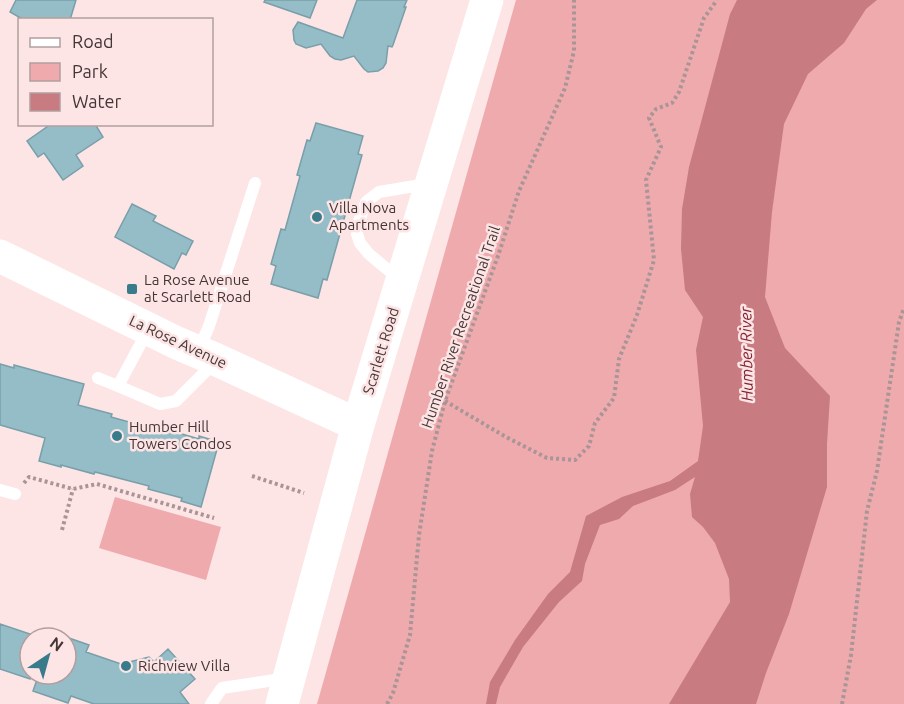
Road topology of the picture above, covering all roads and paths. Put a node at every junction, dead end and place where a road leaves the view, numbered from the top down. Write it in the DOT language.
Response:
graph roads {
  1 [pos="487,0"];
  2 [pos="574,0"];
  3 [pos="717,0"];
  4 [pos="255,183"];
  5 [pos="431,184"];
  6 [pos="0,256"];
  7 [pos="402,281"];
  8 [pos="904,308"];
  9 [pos="148,329"];
  10 [pos="207,356"];
  11 [pos="98,378"];
  12 [pos="118,386"];
  13 [pos="445,401"];
  14 [pos="358,425"];
  15 [pos="252,476"];
  16 [pos="73,489"];
  17 [pos="0,490"];
  18 [pos="304,493"];
  19 [pos="15,494"];
  20 [pos="214,518"];
  21 [pos="63,530"];
  22 [pos="285,691"];
  23 [pos="211,704"];
  24 [pos="387,704"];
  25 [pos="842,704"];
  1 -- 5 [label="main road, Scarlett Road"];
  2 -- 13 [label="path, Humber River Recreational Trail"];
  3 -- 13 [label="path"];
  4 -- 10 [label="lane"];
  5 -- 7 [label="main road, Scarlett Road"];
  5 -- 7 [label="lane"];
  6 -- 9 [label="main road, La Rose Avenue"];
  7 -- 14 [label="main road, Scarlett Road"];
  8 -- 25 [label="path"];
  9 -- 10 [label="main road, La Rose Avenue"];
  9 -- 12 [label="lane"];
  10 -- 12 [label="lane"];
  10 -- 14 [label="main road, La Rose Avenue"];
  11 -- 12 [label="lane"];
  13 -- 24 [label="path, Humber River Recreational Trail"];
  14 -- 22 [label="main road, Scarlett Road"];
  15 -- 18 [label="path"];
  16 -- 19 [label="path"];
  16 -- 20 [label="path"];
  16 -- 21 [label="path"];
  17 -- 19 [label="lane"];
  22 -- 23 [label="lane"];
}
